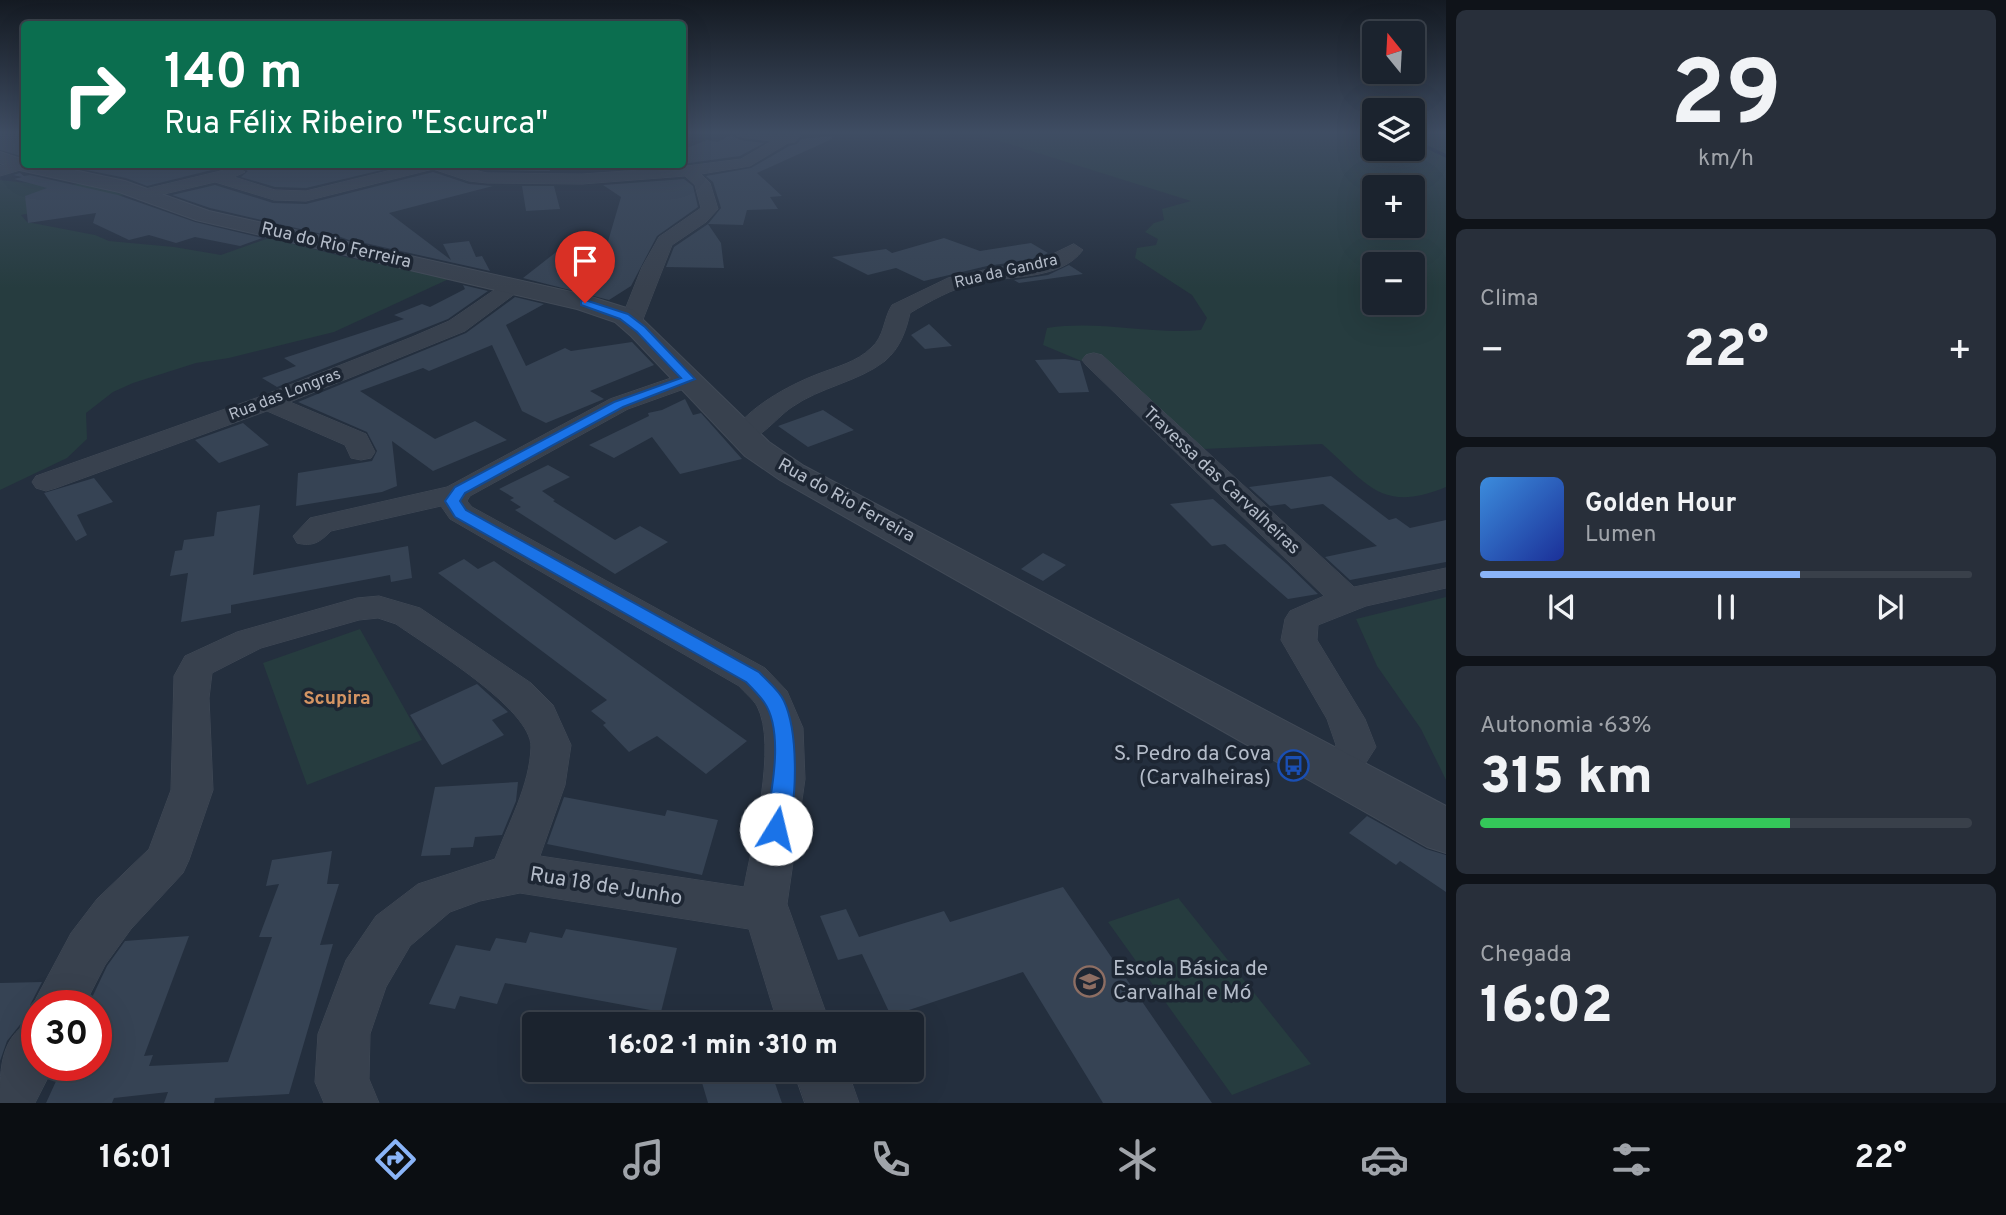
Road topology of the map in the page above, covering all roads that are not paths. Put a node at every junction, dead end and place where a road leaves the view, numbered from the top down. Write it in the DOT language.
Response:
graph roads {
  1 [pos="109,184"];
  2 [pos="184,184"];
  3 [pos="242,184"];
  4 [pos="356,184"];
  5 [pos="702,184"];
  6 [pos="143,194"];
  7 [pos="1073,250"];
  8 [pos="513,286"];
  9 [pos="631,322"];
  10 [pos="1094,360"];
  11 [pos="689,379"];
  12 [pos="268,402"];
  13 [pos="743,435"];
  14 [pos="361,452"];
  15 [pos="46,482"];
  16 [pos="457,494"];
  17 [pos="308,536"];
  18 [pos="1446,578"];
  19 [pos="1349,601"];
  20 [pos="1339,772"];
  21 [pos="1446,831"];
  22 [pos="511,875"];
  23 [pos="766,911"];
  24 [pos="66,990"];
  25 [pos="800,1012"];
  26 [pos="21,1074"];
  27 [pos="825,1082"];
  28 [pos="5,1103"];
  29 [pos="352,1103"];
  30 [pos="832,1103"];
  1 -- 6 [label="street, Rua do Rio Ferreira"];
  2 -- 6 [label="street"];
  3 -- 4 [label="street"];
  5 -- 9 [label="street"];
  6 -- 8 [label="street, Rua do Rio Ferreira"];
  7 -- 13 [label="street, Rua da Gandra"];
  8 -- 9 [label="street, Rua do Rio Ferreira"];
  8 -- 12 [label="street, Rua das Longras"];
  9 -- 11 [label="street, Rua do Rio Ferreira"];
  10 -- 19 [label="street, Travessa das Carvalheiras"];
  11 -- 13 [label="street, Rua do Rio Ferreira"];
  11 -- 16 [label="street"];
  12 -- 14 [label="street"];
  12 -- 15 [label="street, Rua das Longras"];
  13 -- 20 [label="street, Rua do Rio Ferreira"];
  16 -- 17 [label="street"];
  16 -- 23 [label="street"];
  18 -- 19 [label="street"];
  19 -- 20 [label="street"];
  20 -- 21 [label="street, Rua do Rio Ferreira"];
  22 -- 23 [label="street, Rua 18 de Junho"];
  22 -- 24 [label="street"];
  22 -- 29 [label="street, Rua 18 de Junho"];
  23 -- 25 [label="street"];
  26 -- 28 [label="street"];
  27 -- 30 [label="street"];
}
